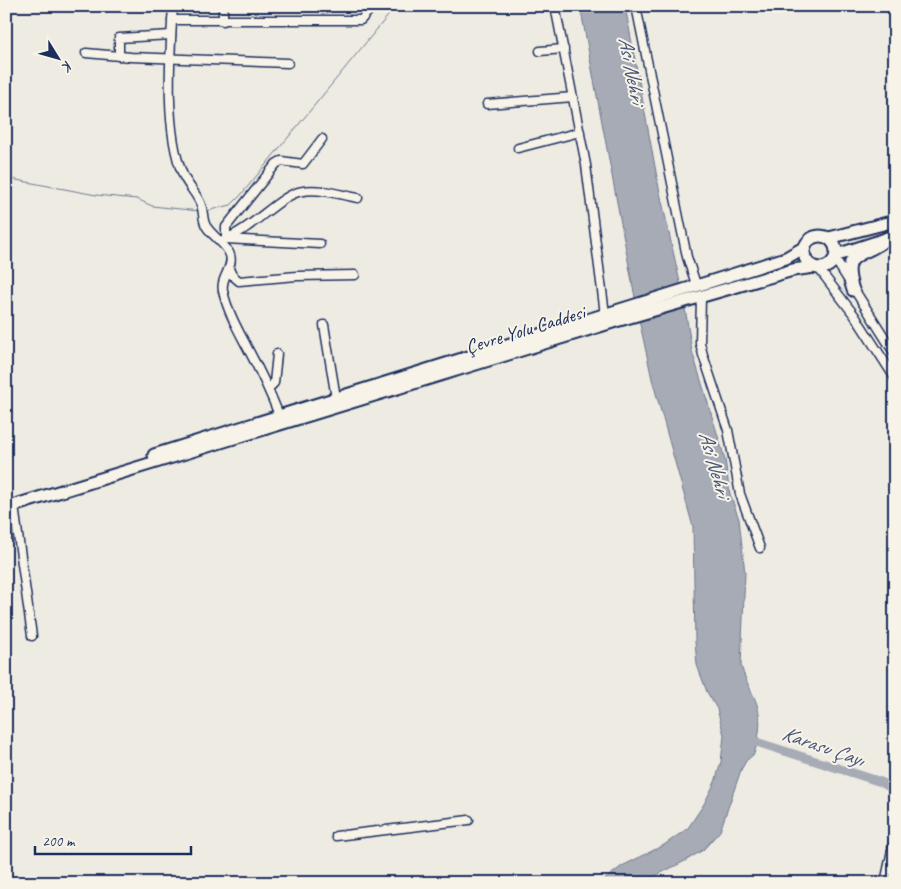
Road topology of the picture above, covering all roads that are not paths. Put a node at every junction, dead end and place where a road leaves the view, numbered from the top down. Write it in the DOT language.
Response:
graph roads {
  1 [pos="173,6"];
  2 [pos="223,6"];
  3 [pos="373,6"];
  4 [pos="555,6"];
  5 [pos="636,6"];
  6 [pos="172,20"];
  7 [pos="223,21"];
  8 [pos="171,35"];
  9 [pos="564,49"];
  10 [pos="540,51"];
  11 [pos="86,53"];
  12 [pos="119,56"];
  13 [pos="170,58"];
  14 [pos="288,63"];
  15 [pos="573,97"];
  16 [pos="487,104"];
  17 [pos="580,132"];
  18 [pos="322,139"];
  19 [pos="518,148"];
  20 [pos="358,198"];
  21 [pos="895,221"];
  22 [pos="891,237"];
  23 [pos="829,238"];
  24 [pos="222,240"];
  25 [pos="320,244"];
  26 [pos="805,247"];
  27 [pos="836,257"];
  28 [pos="817,268"];
  29 [pos="229,269"];
  30 [pos="354,275"];
  31 [pos="693,285"];
  32 [pos="853,290"];
  33 [pos="697,298"];
  34 [pos="612,315"];
  35 [pos="324,326"];
  36 [pos="277,354"];
  37 [pos="895,354"];
  38 [pos="895,378"];
  39 [pos="269,388"];
  40 [pos="336,398"];
  41 [pos="280,415"];
  42 [pos="246,430"];
  43 [pos="9,505"];
  44 [pos="760,548"];
  45 [pos="32,636"];
  46 [pos="469,820"];
  47 [pos="336,836"];
  48 [pos="895,836"];
  49 [pos="885,883"];
  1 -- 6 [label="street"];
  2 -- 7 [label="street"];
  3 -- 7 [label="street"];
  4 -- 9 [label="street"];
  5 -- 31 [label="street"];
  6 -- 7 [label="street"];
  6 -- 8 [label="street"];
  8 -- 12 [label="street"];
  8 -- 13 [label="street"];
  9 -- 10 [label="street"];
  9 -- 15 [label="street"];
  11 -- 12 [label="street"];
  12 -- 13 [label="street"];
  13 -- 14 [label="street"];
  13 -- 24 [label="street"];
  15 -- 16 [label="street"];
  15 -- 17 [label="street"];
  17 -- 19 [label="street"];
  17 -- 34 [label="street"];
  18 -- 24 [label="street"];
  20 -- 24 [label="street"];
  21 -- 23 [label="highway, Çevre Yolu Caddesi"];
  22 -- 27 [label="highway, Çevre Yolu Caddesi"];
  22 -- 32 [label="highway"];
  23 -- 26 [label="highway, Çevre Yolu Caddesi"];
  23 -- 27 [label="highway"];
  24 -- 25 [label="street"];
  24 -- 29 [label="street"];
  26 -- 28 [label="highway"];
  26 -- 31 [label="highway, Çevre Yolu Caddesi"];
  27 -- 28 [label="highway, Çevre Yolu Caddesi"];
  27 -- 32 [label="street"];
  28 -- 33 [label="highway, Çevre Yolu Caddesi"];
  28 -- 38 [label="street"];
  29 -- 30 [label="street"];
  29 -- 39 [label="street"];
  31 -- 34 [label="highway, Çevre Yolu Caddesi"];
  32 -- 37 [label="street"];
  33 -- 34 [label="highway, Çevre Yolu Caddesi"];
  33 -- 44 [label="street"];
  34 -- 40 [label="highway, Çevre Yolu Caddesi"];
  34 -- 42 [label="highway, Çevre Yolu Caddesi"];
  35 -- 40 [label="street"];
  36 -- 39 [label="street"];
  39 -- 41 [label="street"];
  40 -- 41 [label="highway, Çevre Yolu Caddesi"];
  41 -- 42 [label="highway, Çevre Yolu Caddesi"];
  42 -- 43 [label="highway"];
  43 -- 45 [label="street"];
  46 -- 47 [label="street"];
  48 -- 49 [label="street"];
}
